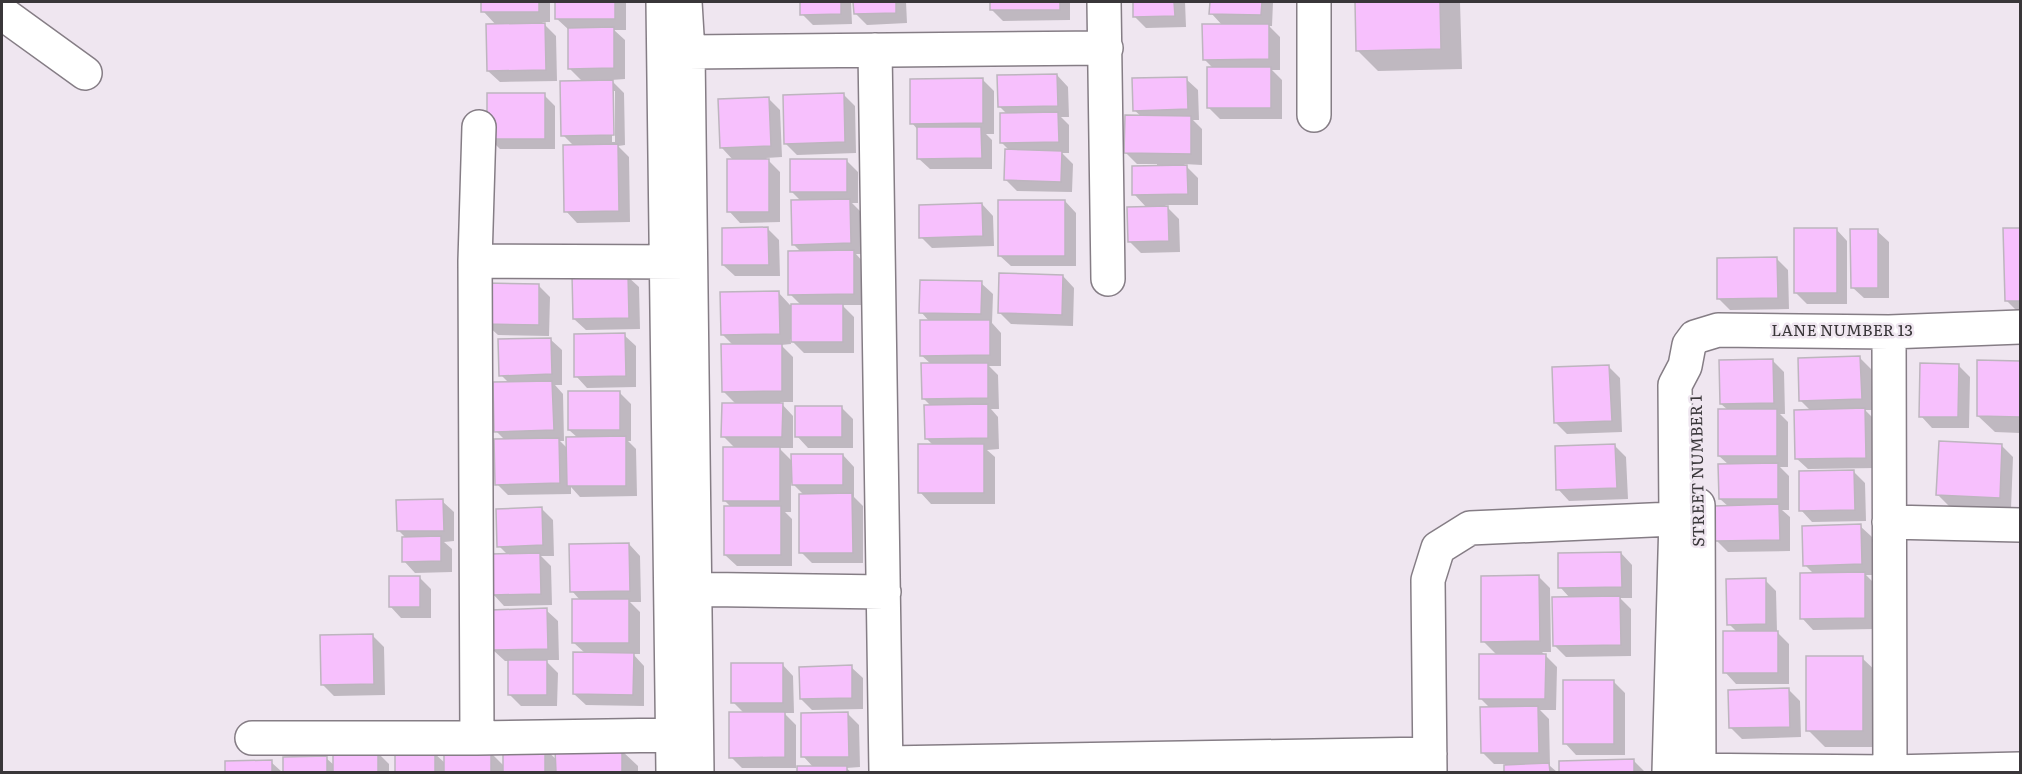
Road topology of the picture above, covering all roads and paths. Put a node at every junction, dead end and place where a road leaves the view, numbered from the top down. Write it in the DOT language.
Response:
graph roads {
  1 [pos="663,2"];
  2 [pos="685,2"];
  3 [pos="1104,2"];
  4 [pos="1314,2"];
  5 [pos="2,13"];
  6 [pos="1106,48"];
  7 [pos="875,50"];
  8 [pos="688,52"];
  9 [pos="85,73"];
  10 [pos="1314,115"];
  11 [pos="479,127"];
  12 [pos="475,261"];
  13 [pos="678,262"];
  14 [pos="1108,279"];
  15 [pos="2020,327"];
  16 [pos="1889,332"];
  17 [pos="1685,366"];
  18 [pos="1687,518"];
  19 [pos="1889,522"];
  20 [pos="2020,525"];
  21 [pos="683,589"];
  22 [pos="884,592"];
  23 [pos="673,735"];
  24 [pos="252,738"];
  25 [pos="477,738"];
  26 [pos="1430,763"];
  27 [pos="886,768"];
  28 [pos="2020,769"];
  29 [pos="1684,771"];
  30 [pos="673,772"];
  31 [pos="697,772"];
  32 [pos="1890,772"];
  1 -- 13 [label="street"];
  2 -- 8 [label="street"];
  3 -- 6 [label="street"];
  4 -- 10 [label="street"];
  5 -- 9 [label="street"];
  6 -- 7 [label="street"];
  6 -- 14 [label="street"];
  7 -- 8 [label="street"];
  7 -- 22 [label="street"];
  8 -- 13 [label="street"];
  11 -- 12 [label="street"];
  12 -- 13 [label="street"];
  12 -- 25 [label="street"];
  13 -- 21 [label="street"];
  15 -- 16 [label="street, LANE NUMBER 13"];
  16 -- 17 [label="street, LANE NUMBER 13"];
  16 -- 19 [label="street"];
  17 -- 18 [label="street, STREET NUMBER 1"];
  18 -- 26 [label="street"];
  18 -- 29 [label="street, STREET NUMBER 1"];
  19 -- 20 [label="street"];
  19 -- 32 [label="street"];
  21 -- 22 [label="street"];
  21 -- 23 [label="street"];
  21 -- 31 [label="street"];
  22 -- 27 [label="street"];
  23 -- 25 [label="street"];
  23 -- 30 [label="street"];
  24 -- 25 [label="street"];
  26 -- 27 [label="street"];
  28 -- 32 [label="street"];
  29 -- 32 [label="street"];
}
